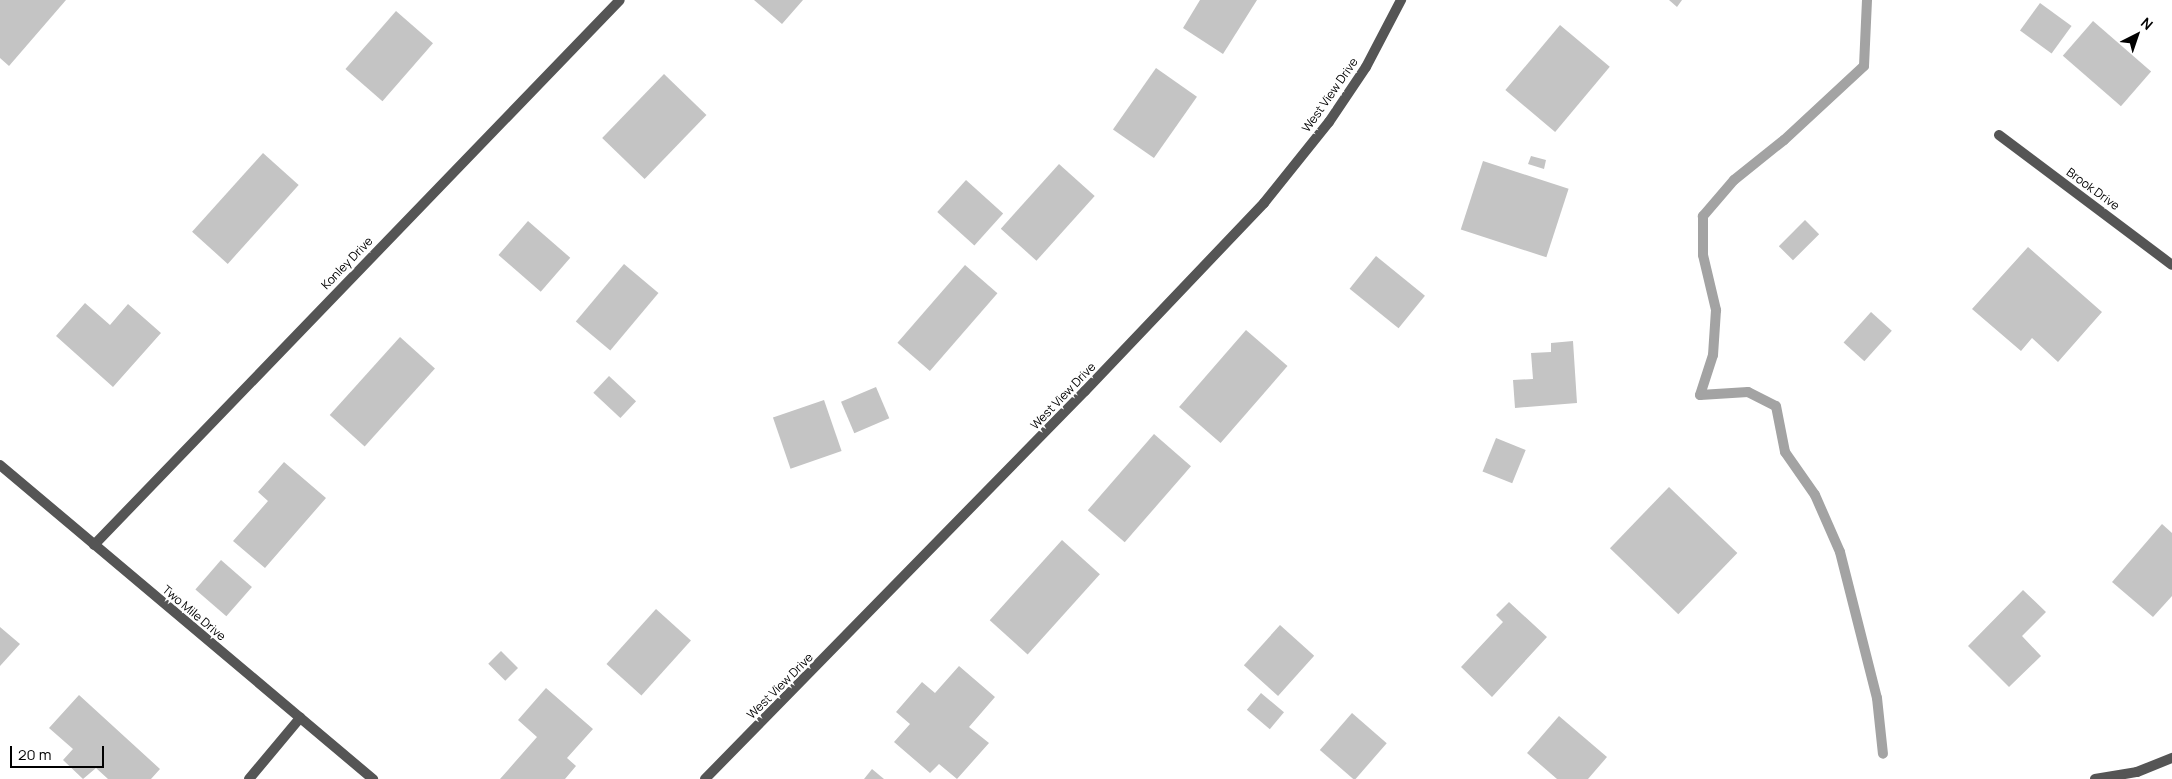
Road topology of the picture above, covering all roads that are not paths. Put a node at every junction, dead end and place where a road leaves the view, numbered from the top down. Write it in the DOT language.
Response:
graph roads {
  1 [pos="620,0"];
  2 [pos="1401,0"];
  3 [pos="1999,135"];
  4 [pos="2172,264"];
  5 [pos="0,465"];
  6 [pos="94,545"];
  7 [pos="300,718"];
  8 [pos="2172,758"];
  9 [pos="249,779"];
  10 [pos="373,779"];
  11 [pos="704,779"];
  12 [pos="2095,779"];
  1 -- 6 [label="street, Konley Drive"];
  2 -- 11 [label="street, West View Drive"];
  3 -- 4 [label="street, Brook Drive"];
  5 -- 6 [label="street, Two Mile Drive"];
  6 -- 7 [label="street, Two Mile Drive"];
  7 -- 9 [label="street"];
  7 -- 10 [label="street, Two Mile Drive"];
  8 -- 12 [label="street"];
}
